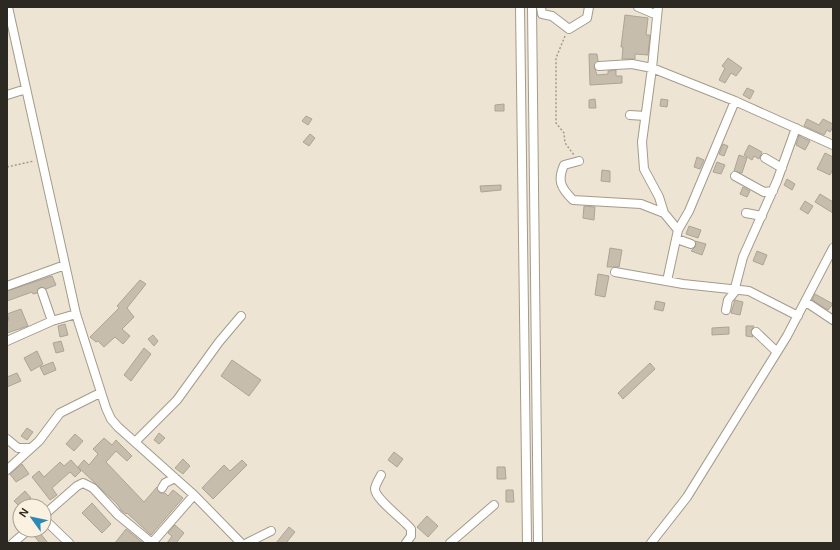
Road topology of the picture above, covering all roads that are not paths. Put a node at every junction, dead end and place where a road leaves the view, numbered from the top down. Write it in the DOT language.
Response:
graph roads {
  1 [pos="8,7"];
  2 [pos="520,7"];
  3 [pos="532,7"];
  4 [pos="541,7"];
  5 [pos="589,7"];
  6 [pos="638,7"];
  7 [pos="657,11"];
  8 [pos="599,66"];
  9 [pos="652,68"];
  10 [pos="26,89"];
  11 [pos="7,95"];
  12 [pos="735,101"];
  13 [pos="630,115"];
  14 [pos="645,116"];
  15 [pos="796,128"];
  16 [pos="833,145"];
  17 [pos="765,158"];
  18 [pos="579,161"];
  19 [pos="782,168"];
  20 [pos="735,176"];
  21 [pos="751,192"];
  22 [pos="773,192"];
  23 [pos="769,200"];
  24 [pos="664,213"];
  25 [pos="746,213"];
  26 [pos="762,216"];
  27 [pos="678,230"];
  28 [pos="677,239"];
  29 [pos="691,244"];
  30 [pos="833,248"];
  31 [pos="65,265"];
  32 [pos="615,272"];
  33 [pos="667,281"];
  34 [pos="7,286"];
  35 [pos="736,288"];
  36 [pos="42,292"];
  37 [pos="806,302"];
  38 [pos="726,310"];
  39 [pos="76,314"];
  40 [pos="241,316"];
  41 [pos="798,316"];
  42 [pos="833,320"];
  43 [pos="52,321"];
  44 [pos="756,332"];
  45 [pos="8,339"];
  46 [pos="777,352"];
  47 [pos="100,393"];
  48 [pos="7,439"];
  49 [pos="135,442"];
  50 [pos="30,448"];
  51 [pos="7,470"];
  52 [pos="381,475"];
  53 [pos="175,478"];
  54 [pos="162,488"];
  55 [pos="194,495"];
  56 [pos="494,505"];
  57 [pos="52,508"];
  58 [pos="52,527"];
  59 [pos="271,531"];
  60 [pos="69,543"];
  61 [pos="152,543"];
  62 [pos="241,543"];
  63 [pos="246,543"];
  64 [pos="406,543"];
  65 [pos="450,543"];
  66 [pos="527,543"];
  67 [pos="538,543"];
  68 [pos="651,543"];
  1 -- 10 [label="street"];
  2 -- 66 [label="street"];
  3 -- 67 [label="street"];
  4 -- 5 [label="street"];
  6 -- 7 [label="street"];
  7 -- 9 [label="street"];
  8 -- 9 [label="street"];
  9 -- 12 [label="street"];
  9 -- 14 [label="street"];
  10 -- 11 [label="street"];
  10 -- 31 [label="street"];
  12 -- 15 [label="street"];
  12 -- 27 [label="street"];
  13 -- 14 [label="street"];
  14 -- 24 [label="street"];
  15 -- 16 [label="street"];
  15 -- 19 [label="street"];
  17 -- 19 [label="street"];
  18 -- 24 [label="street"];
  19 -- 22 [label="street"];
  20 -- 22 [label="street"];
  21 -- 23 [label="street"];
  22 -- 23 [label="street"];
  23 -- 26 [label="street"];
  24 -- 27 [label="street"];
  25 -- 26 [label="street"];
  26 -- 35 [label="street"];
  27 -- 28 [label="street"];
  28 -- 29 [label="street"];
  28 -- 33 [label="street"];
  30 -- 37 [label="street"];
  31 -- 34 [label="street"];
  31 -- 39 [label="street"];
  32 -- 33 [label="street"];
  33 -- 35 [label="street"];
  35 -- 38 [label="street"];
  35 -- 41 [label="street"];
  36 -- 43 [label="street"];
  37 -- 41 [label="street"];
  37 -- 42 [label="street"];
  39 -- 43 [label="street"];
  39 -- 47 [label="street"];
  40 -- 49 [label="street"];
  41 -- 46 [label="street"];
  43 -- 45 [label="street"];
  44 -- 46 [label="street"];
  46 -- 68 [label="street"];
  47 -- 49 [label="street"];
  47 -- 50 [label="street"];
  48 -- 50 [label="street"];
  49 -- 53 [label="street"];
  50 -- 51 [label="street"];
  52 -- 64 [label="street"];
  53 -- 54 [label="street"];
  53 -- 55 [label="street"];
  55 -- 61 [label="street"];
  55 -- 62 [label="street"];
  56 -- 65 [label="street"];
  57 -- 61 [label="street"];
  58 -- 60 [label="street"];
  59 -- 63 [label="street"];
}
